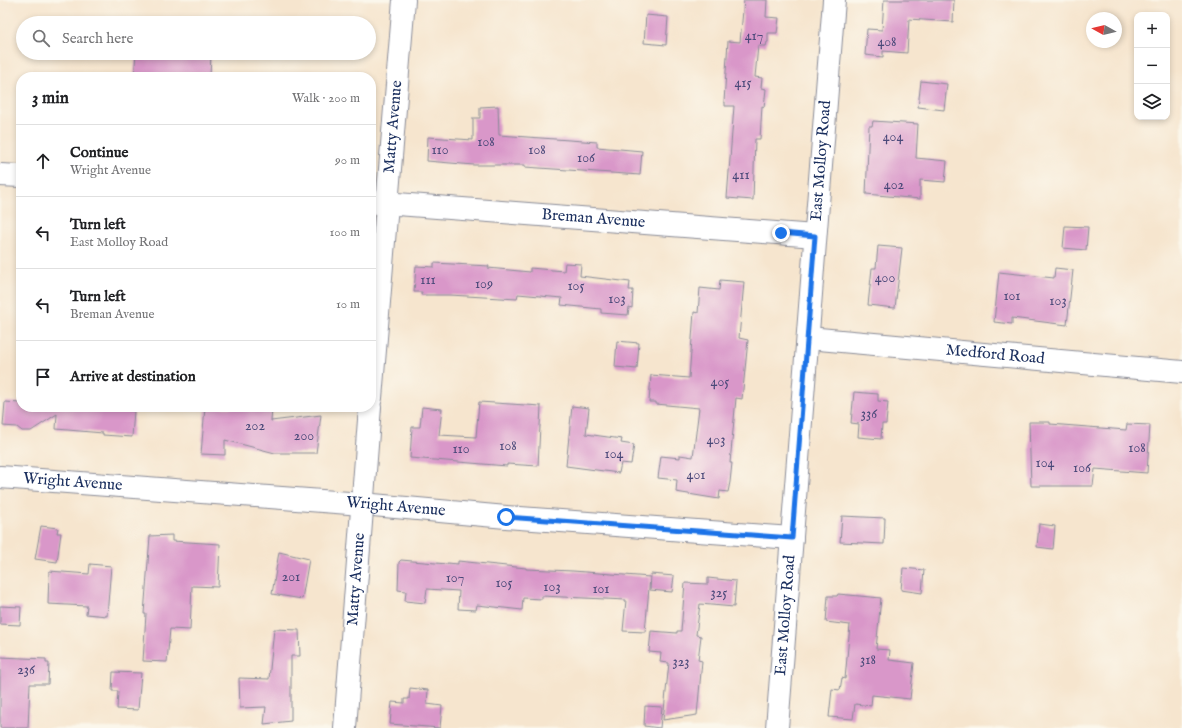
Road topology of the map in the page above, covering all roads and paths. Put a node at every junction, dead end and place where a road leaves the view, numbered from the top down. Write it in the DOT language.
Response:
graph roads {
  1 [pos="404,0"];
  2 [pos="834,0"];
  3 [pos="0,175"];
  4 [pos="16,176"];
  5 [pos="379,203"];
  6 [pos="815,236"];
  7 [pos="376,276"];
  8 [pos="808,338"];
  9 [pos="1182,372"];
  10 [pos="370,412"];
  11 [pos="0,477"];
  12 [pos="362,504"];
  13 [pos="792,538"];
  14 [pos="345,728"];
  15 [pos="776,728"];
  1 -- 5 [label="street, Matty Avenue"];
  2 -- 6 [label="street, East Molloy Road"];
  3 -- 4 [label="street"];
  5 -- 6 [label="street, Breman Avenue"];
  5 -- 7 [label="street, Matty Avenue"];
  6 -- 8 [label="street, East Molloy Road"];
  8 -- 9 [label="street, Medford Road"];
  8 -- 13 [label="street, East Molloy Road"];
  10 -- 12 [label="street, Matty Avenue"];
  11 -- 12 [label="street, Wright Avenue"];
  12 -- 13 [label="street, Wright Avenue"];
  12 -- 14 [label="street, Matty Avenue"];
  13 -- 15 [label="street, East Molloy Road"];
}
